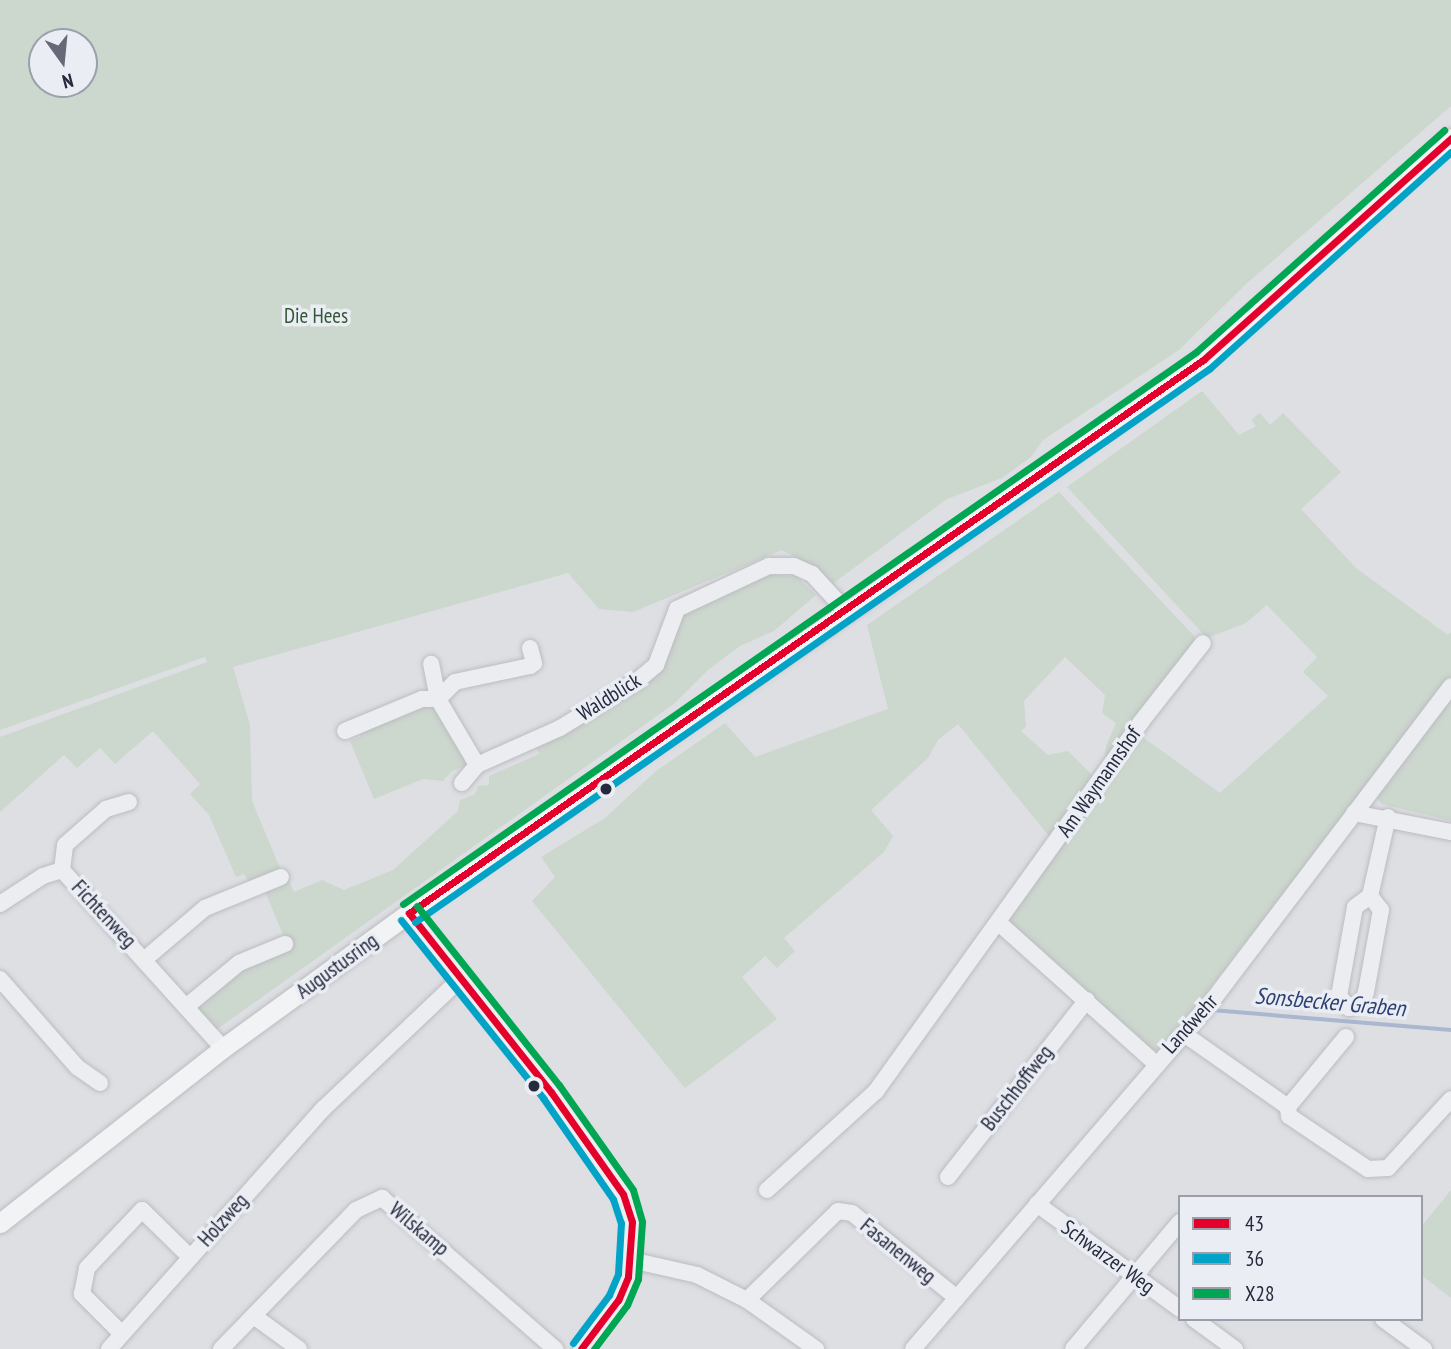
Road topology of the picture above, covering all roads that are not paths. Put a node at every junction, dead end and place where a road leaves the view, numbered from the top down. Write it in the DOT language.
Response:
graph roads {
  1 [pos="1451,138"];
  2 [pos="847,612"];
  3 [pos="1203,643"];
  4 [pos="530,648"];
  5 [pos="431,664"];
  6 [pos="1451,687"];
  7 [pos="438,699"];
  8 [pos="345,731"];
  9 [pos="477,765"];
  10 [pos="462,783"];
  11 [pos="129,802"];
  12 [pos="1354,813"];
  13 [pos="1388,817"];
  14 [pos="1451,832"];
  15 [pos="62,870"];
  16 [pos="281,877"];
  17 [pos="1370,896"];
  18 [pos="0,904"];
  19 [pos="409,913"];
  20 [pos="1000,923"];
  21 [pos="285,944"];
  22 [pos="145,959"];
  23 [pos="461,978"];
  24 [pos="0,979"];
  25 [pos="1087,1000"];
  26 [pos="187,1006"];
  27 [pos="1184,1034"];
  28 [pos="1346,1037"];
  29 [pos="223,1048"];
  30 [pos="1155,1063"];
  31 [pos="100,1083"];
  32 [pos="1451,1099"];
  33 [pos="1288,1107"];
  34 [pos="948,1177"];
  35 [pos="766,1190"];
  36 [pos="1037,1204"];
  37 [pos="0,1223"];
  38 [pos="1178,1224"];
  39 [pos="190,1257"];
  40 [pos="631,1260"];
  41 [pos="1135,1277"];
  42 [pos="957,1298"];
  43 [pos="747,1300"];
  44 [pos="1178,1308"];
  45 [pos="256,1317"];
  46 [pos="1197,1321"];
  47 [pos="1387,1321"];
  48 [pos="122,1334"];
  49 [pos="109,1349"];
  50 [pos="221,1349"];
  51 [pos="299,1349"];
  52 [pos="555,1349"];
  53 [pos="581,1349"];
  54 [pos="816,1349"];
  55 [pos="913,1349"];
  56 [pos="1073,1349"];
  57 [pos="1235,1349"];
  58 [pos="1424,1349"];
  1 -- 2 [label="main road, Augustusring"];
  2 -- 9 [label="street, Waldblick"];
  2 -- 19 [label="main road, Augustusring"];
  3 -- 20 [label="street, Am Waymannshof"];
  4 -- 7 [label="street"];
  5 -- 7 [label="street"];
  6 -- 12 [label="street, Landwehr"];
  7 -- 8 [label="street"];
  7 -- 9 [label="street"];
  9 -- 10 [label="street, Waldblick"];
  11 -- 15 [label="street, Fichtenweg"];
  12 -- 13 [label="street"];
  12 -- 27 [label="street, Landwehr"];
  13 -- 14 [label="street"];
  13 -- 17 [label="street"];
  15 -- 18 [label="street, Fichtenweg"];
  15 -- 22 [label="street, Fichtenweg"];
  16 -- 22 [label="street, Fichtenweg"];
  17 -- 17 [label="street"];
  19 -- 23 [label="street"];
  19 -- 29 [label="main road, Augustusring"];
  20 -- 25 [label="street"];
  20 -- 35 [label="street, Am Waymannshof"];
  21 -- 26 [label="street"];
  22 -- 26 [label="street, Fichtenweg"];
  23 -- 39 [label="street, Holzweg"];
  23 -- 40 [label="street"];
  24 -- 31 [label="street"];
  25 -- 30 [label="street"];
  25 -- 34 [label="street, Buschhoffweg"];
  26 -- 29 [label="street, Fichtenweg"];
  27 -- 30 [label="street, Landwehr"];
  27 -- 33 [label="street"];
  28 -- 33 [label="street"];
  29 -- 37 [label="main road, Augustusring"];
  30 -- 36 [label="street, Landwehr"];
  32 -- 33 [label="street"];
  36 -- 41 [label="street, Schwarzer Weg"];
  36 -- 42 [label="street, Landwehr"];
  38 -- 41 [label="street"];
  39 -- 48 [label="street, Holzweg"];
  39 -- 48 [label="street"];
  40 -- 43 [label="street"];
  40 -- 53 [label="street"];
  41 -- 44 [label="street, Schwarzer Weg"];
  41 -- 56 [label="street"];
  42 -- 43 [label="street, Fasanenweg"];
  42 -- 55 [label="street, Landwehr"];
  43 -- 54 [label="street"];
  45 -- 50 [label="street, Wilskamp"];
  45 -- 51 [label="street"];
  45 -- 52 [label="street, Wilskamp"];
  46 -- 57 [label="street"];
  47 -- 58 [label="street"];
  48 -- 49 [label="street, Holzweg"];
}
